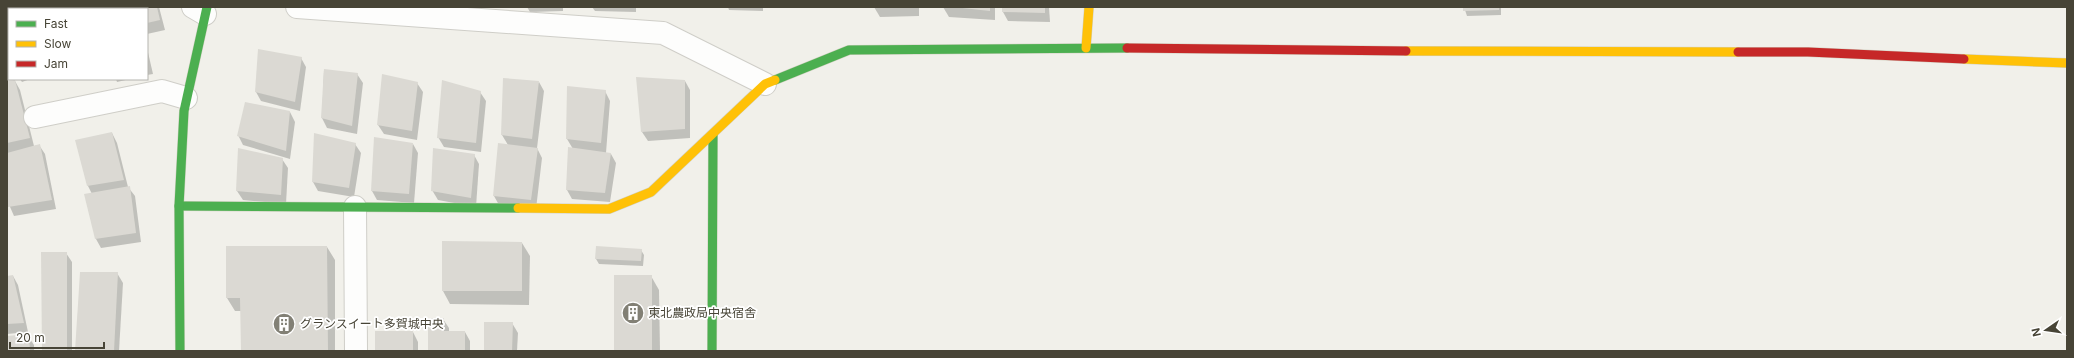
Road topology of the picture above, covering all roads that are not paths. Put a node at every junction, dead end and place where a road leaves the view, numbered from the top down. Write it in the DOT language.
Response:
graph roads {
  1 [pos="297,7"];
  2 [pos="1089,7"];
  3 [pos="202,9"];
  4 [pos="1086,48"];
  5 [pos="2067,63"];
  6 [pos="765,84"];
  7 [pos="186,98"];
  8 [pos="35,117"];
  9 [pos="713,135"];
  10 [pos="179,206"];
  11 [pos="354,207"];
  12 [pos="180,351"];
  13 [pos="356,351"];
  14 [pos="712,351"];
  1 -- 6 [label="street"];
  2 -- 4 [label="street"];
  3 -- 7 [label="street"];
  4 -- 5 [label="street"];
  4 -- 6 [label="street"];
  6 -- 9 [label="street"];
  7 -- 8 [label="street"];
  7 -- 10 [label="street"];
  9 -- 11 [label="street"];
  9 -- 14 [label="street"];
  10 -- 11 [label="street"];
  10 -- 12 [label="street"];
  11 -- 13 [label="street"];
}
